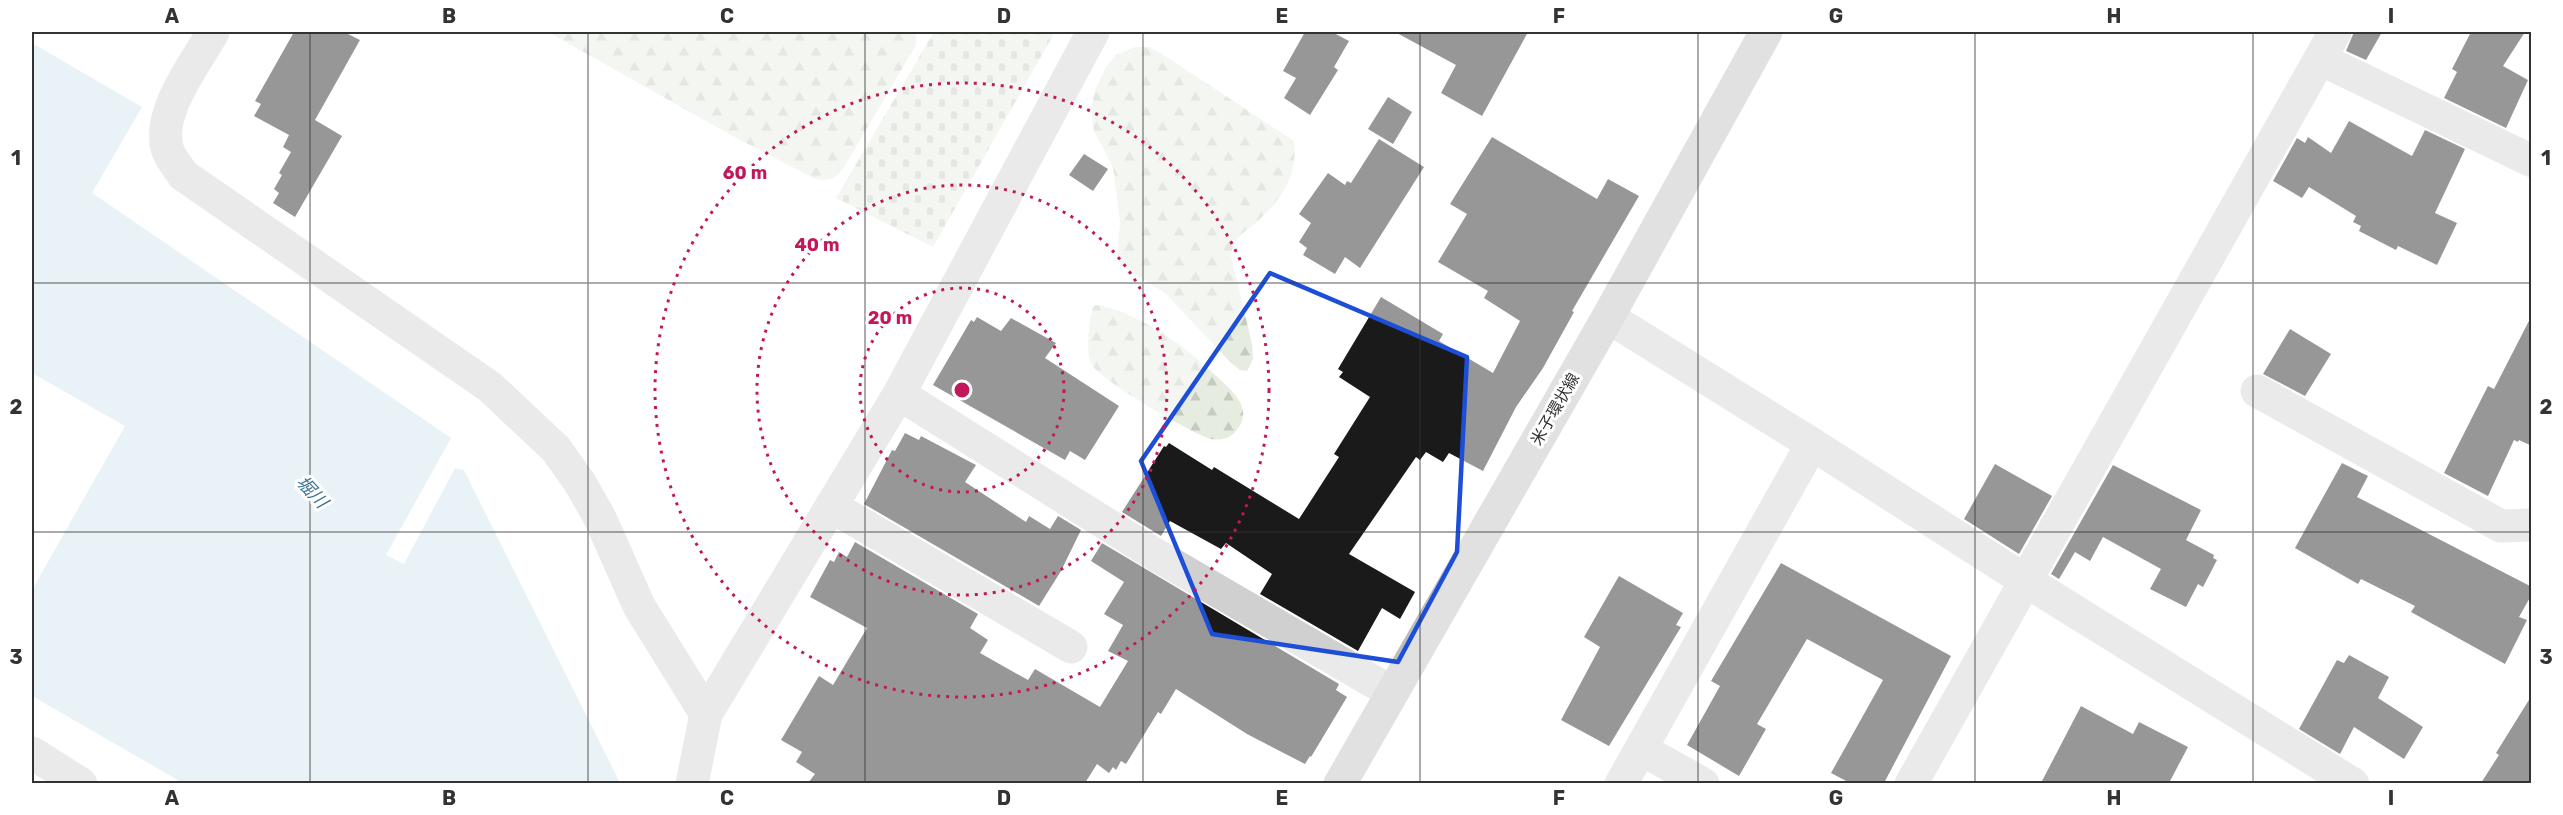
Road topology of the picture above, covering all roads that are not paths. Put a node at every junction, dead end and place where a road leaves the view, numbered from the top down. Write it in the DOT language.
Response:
graph roads {
  1 [pos="213,32"];
  2 [pos="1093,32"];
  3 [pos="1766,32"];
  4 [pos="2327,45"];
  5 [pos="2532,161"];
  6 [pos="1608,317"];
  7 [pos="2257,391"];
  8 [pos="899,394"];
  9 [pos="1812,444"];
  10 [pos="831,506"];
  11 [pos="2532,525"];
  12 [pos="2026,581"];
  13 [pos="1071,647"];
  14 [pos="1391,693"];
  15 [pos="706,714"];
  16 [pos="1641,749"];
  17 [pos="32,753"];
  18 [pos="81,783"];
  19 [pos="692,783"];
  20 [pos="1340,783"];
  21 [pos="1621,783"];
  22 [pos="1703,783"];
  23 [pos="1911,783"];
  24 [pos="2353,783"];
  1 -- 15 [label="street"];
  2 -- 8 [label="street"];
  3 -- 6 [label="main road, 米子環状線"];
  4 -- 5 [label="street"];
  4 -- 12 [label="street"];
  6 -- 9 [label="street"];
  6 -- 14 [label="main road, 米子環状線"];
  7 -- 11 [label="street"];
  8 -- 10 [label="street"];
  8 -- 14 [label="street"];
  9 -- 12 [label="street"];
  9 -- 16 [label="street"];
  10 -- 13 [label="street"];
  10 -- 15 [label="street"];
  12 -- 23 [label="street"];
  12 -- 24 [label="street"];
  14 -- 20 [label="main road, 米子環状線"];
  15 -- 19 [label="street"];
  16 -- 21 [label="street"];
  16 -- 22 [label="street"];
  17 -- 18 [label="street"];
}
